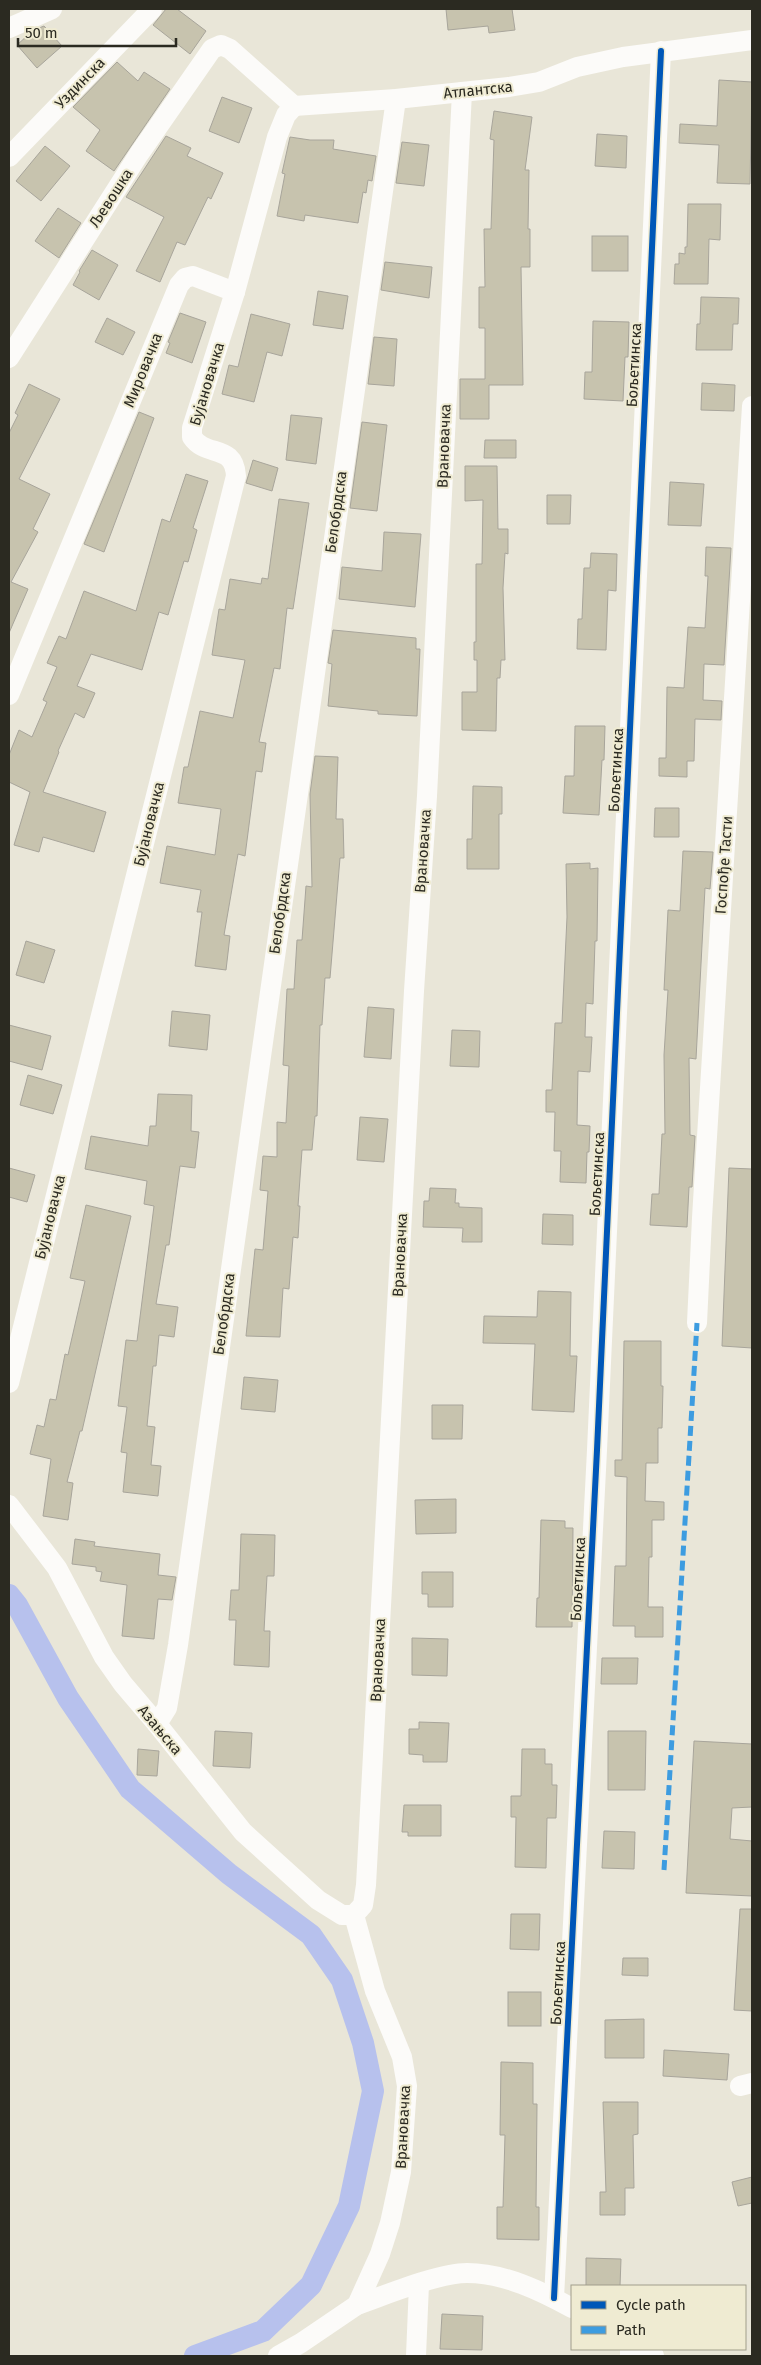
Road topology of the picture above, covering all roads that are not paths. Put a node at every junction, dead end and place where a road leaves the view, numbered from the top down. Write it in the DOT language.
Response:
graph roads {
  1 [pos="52,9"];
  2 [pos="152,9"];
  3 [pos="9,28"];
  4 [pos="752,40"];
  5 [pos="662,51"];
  6 [pos="462,92"];
  7 [pos="396,98"];
  8 [pos="294,106"];
  9 [pos="9,157"];
  10 [pos="235,292"];
  11 [pos="9,358"];
  12 [pos="752,406"];
  13 [pos="9,695"];
  14 [pos="697,1323"];
  15 [pos="9,1383"];
  16 [pos="9,1505"];
  17 [pos="157,1724"];
  18 [pos="354,1915"];
  19 [pos="419,2284"];
  20 [pos="554,2298"];
  21 [pos="356,2304"];
  22 [pos="571,2307"];
  23 [pos="278,2356"];
  24 [pos="416,2356"];
  1 -- 3 [label="street"];
  2 -- 9 [label="street, Уздинска"];
  4 -- 5 [label="street, Атлантска"];
  5 -- 6 [label="street, Атлантска"];
  5 -- 20 [label="street, Бољетинска"];
  6 -- 7 [label="street, Атлантска"];
  6 -- 18 [label="street, Врановачка"];
  7 -- 8 [label="street, Атлантска"];
  7 -- 17 [label="street, Белобрдска"];
  8 -- 10 [label="street"];
  8 -- 11 [label="street, Љевошка"];
  10 -- 13 [label="street, Мировачка"];
  10 -- 15 [label="street, Бујановачка"];
  12 -- 14 [label="street, Госпође Тасти"];
  16 -- 17 [label="street, Азањска"];
  17 -- 18 [label="street, Азањска"];
  18 -- 21 [label="street, Врановачка"];
  19 -- 20 [label="street"];
  19 -- 21 [label="street"];
  19 -- 24 [label="street"];
  20 -- 22 [label="street"];
  21 -- 23 [label="street, Врановачка"];
}
